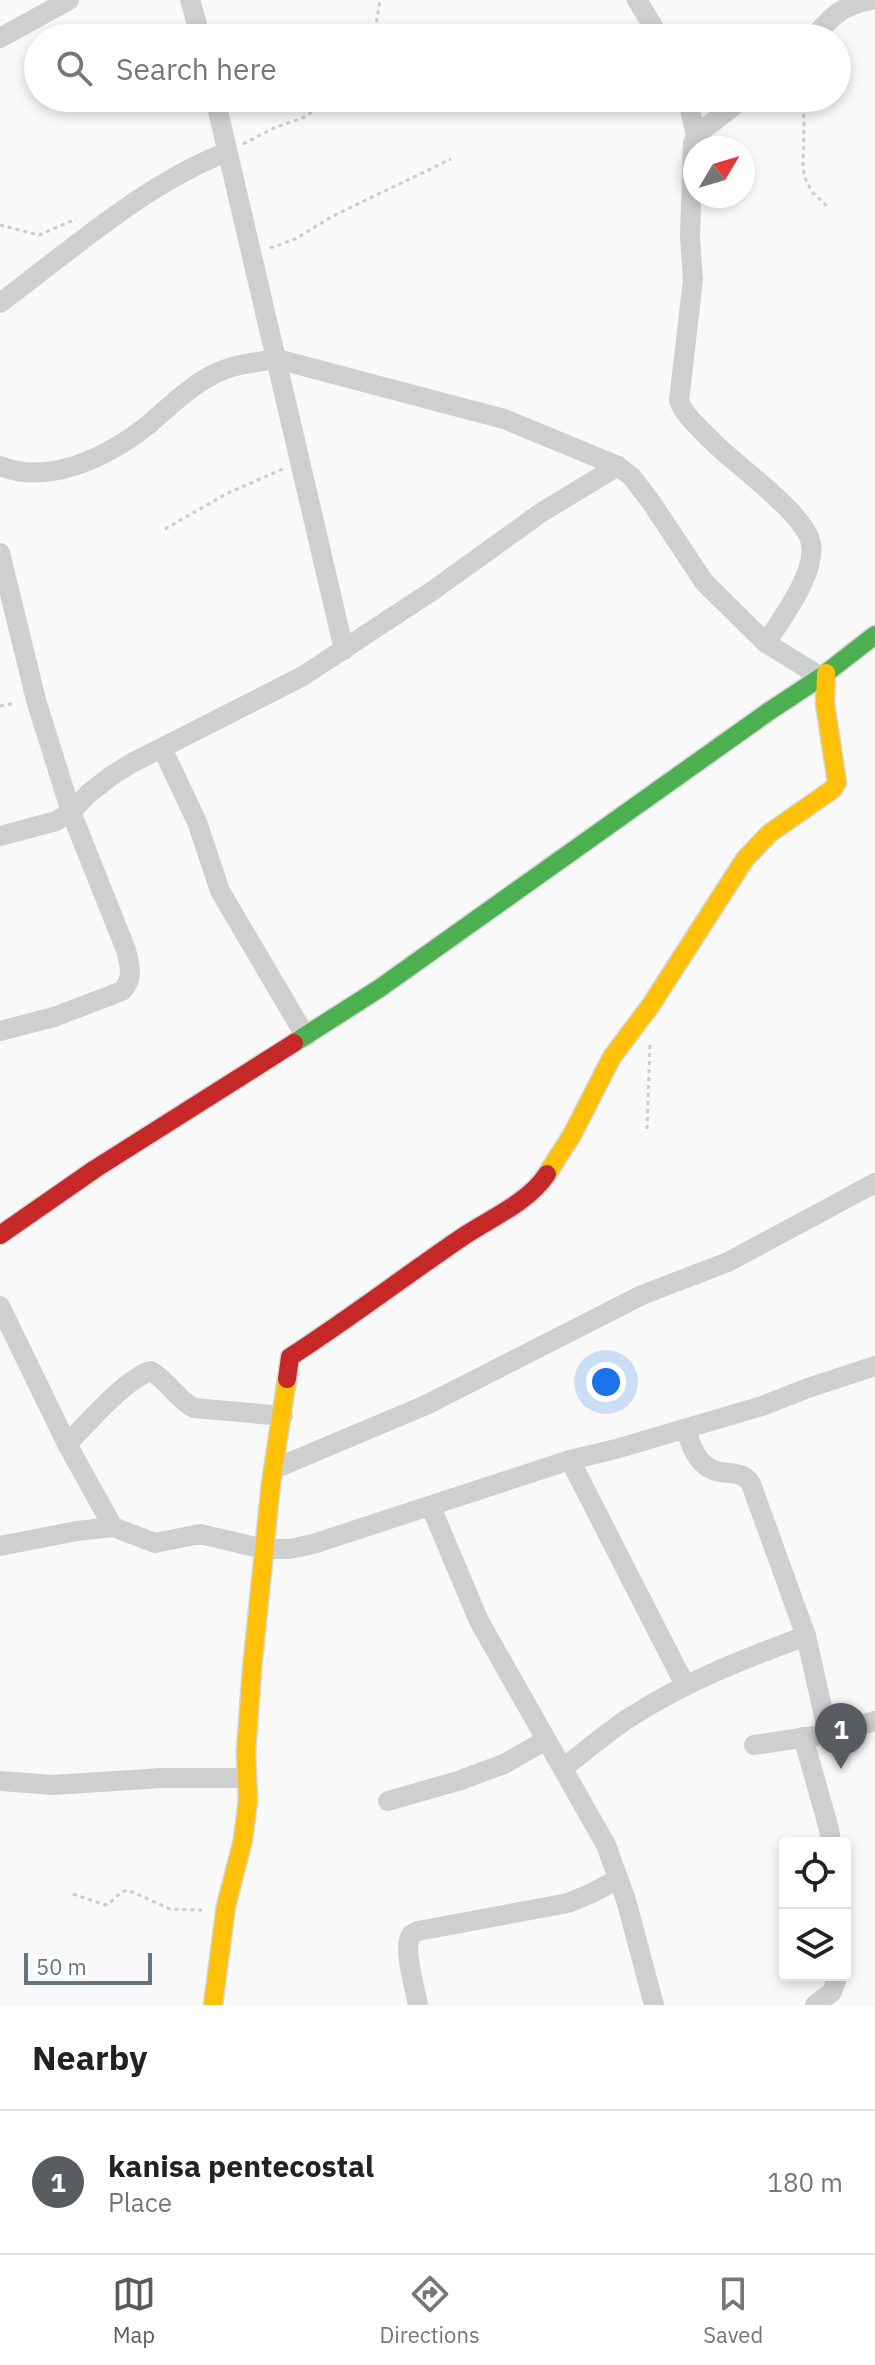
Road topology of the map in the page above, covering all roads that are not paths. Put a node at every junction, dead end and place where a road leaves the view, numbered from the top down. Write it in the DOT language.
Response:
graph roads {
  1 [pos="69,0"];
  2 [pos="190,0"];
  3 [pos="637,0"];
  4 [pos="871,0"];
  5 [pos="25,24"];
  6 [pos="197,24"];
  7 [pos="652,24"];
  8 [pos="825,24"];
  9 [pos="24,25"];
  10 [pos="0,38"];
  11 [pos="218,112"];
  12 [pos="690,112"];
  13 [pos="726,112"];
  14 [pos="696,135"];
  15 [pos="227,153"];
  16 [pos="0,303"];
  17 [pos="277,359"];
  18 [pos="0,466"];
  19 [pos="618,466"];
  20 [pos="0,553"];
  21 [pos="875,635"];
  22 [pos="766,643"];
  23 [pos="344,650"];
  24 [pos="824,675"];
  25 [pos="162,748"];
  26 [pos="71,812"];
  27 [pos="0,836"];
  28 [pos="0,1031"];
  29 [pos="306,1037"];
  30 [pos="873,1191"];
  31 [pos="0,1235"];
  32 [pos="0,1306"];
  33 [pos="874,1371"];
  34 [pos="283,1416"];
  35 [pos="686,1429"];
  36 [pos="67,1444"];
  37 [pos="570,1460"];
  38 [pos="274,1469"];
  39 [pos="431,1507"];
  40 [pos="113,1527"];
  41 [pos="0,1546"];
  42 [pos="264,1549"];
  43 [pos="806,1636"];
  44 [pos="685,1685"];
  45 [pos="875,1721"];
  46 [pos="828,1734"];
  47 [pos="803,1737"];
  48 [pos="546,1740"];
  49 [pos="754,1745"];
  50 [pos="563,1768"];
  51 [pos="247,1778"];
  52 [pos="0,1781"];
  53 [pos="388,1801"];
  54 [pos="830,1837"];
  55 [pos="618,1879"];
  56 [pos="836,1981"];
  57 [pos="213,2005"];
  58 [pos="418,2005"];
  59 [pos="654,2005"];
  60 [pos="815,2005"];
  1 -- 5 [label="street"];
  2 -- 6 [label="street"];
  3 -- 7 [label="street"];
  4 -- 8 [label="street"];
  9 -- 10 [label="street"];
  11 -- 15 [label="street"];
  12 -- 14 [label="street"];
  13 -- 14 [label="street"];
  14 -- 22 [label="street"];
  15 -- 16 [label="street"];
  15 -- 17 [label="street"];
  17 -- 18 [label="street"];
  17 -- 19 [label="street"];
  17 -- 23 [label="street"];
  19 -- 22 [label="street"];
  19 -- 23 [label="street"];
  20 -- 26 [label="street"];
  21 -- 24 [label="street"];
  22 -- 24 [label="street"];
  23 -- 25 [label="street"];
  24 -- 29 [label="street"];
  24 -- 34 [label="street"];
  25 -- 26 [label="street"];
  25 -- 29 [label="street"];
  26 -- 27 [label="street"];
  26 -- 28 [label="street"];
  29 -- 31 [label="street"];
  30 -- 38 [label="street"];
  32 -- 36 [label="street"];
  33 -- 35 [label="street"];
  34 -- 36 [label="street"];
  34 -- 38 [label="street"];
  35 -- 37 [label="street"];
  35 -- 43 [label="street"];
  36 -- 40 [label="street"];
  37 -- 39 [label="street"];
  37 -- 44 [label="street"];
  38 -- 42 [label="street"];
  39 -- 42 [label="street"];
  39 -- 48 [label="street"];
  40 -- 41 [label="street"];
  40 -- 42 [label="street"];
  42 -- 51 [label="street"];
  43 -- 44 [label="street"];
  43 -- 46 [label="street"];
  44 -- 50 [label="street"];
  45 -- 46 [label="street"];
  46 -- 47 [label="street"];
  47 -- 49 [label="street"];
  47 -- 54 [label="street"];
  48 -- 50 [label="street"];
  48 -- 53 [label="street"];
  50 -- 55 [label="street"];
  51 -- 52 [label="street"];
  51 -- 57 [label="street"];
  55 -- 58 [label="street"];
  55 -- 59 [label="street"];
  56 -- 60 [label="street"];
}
